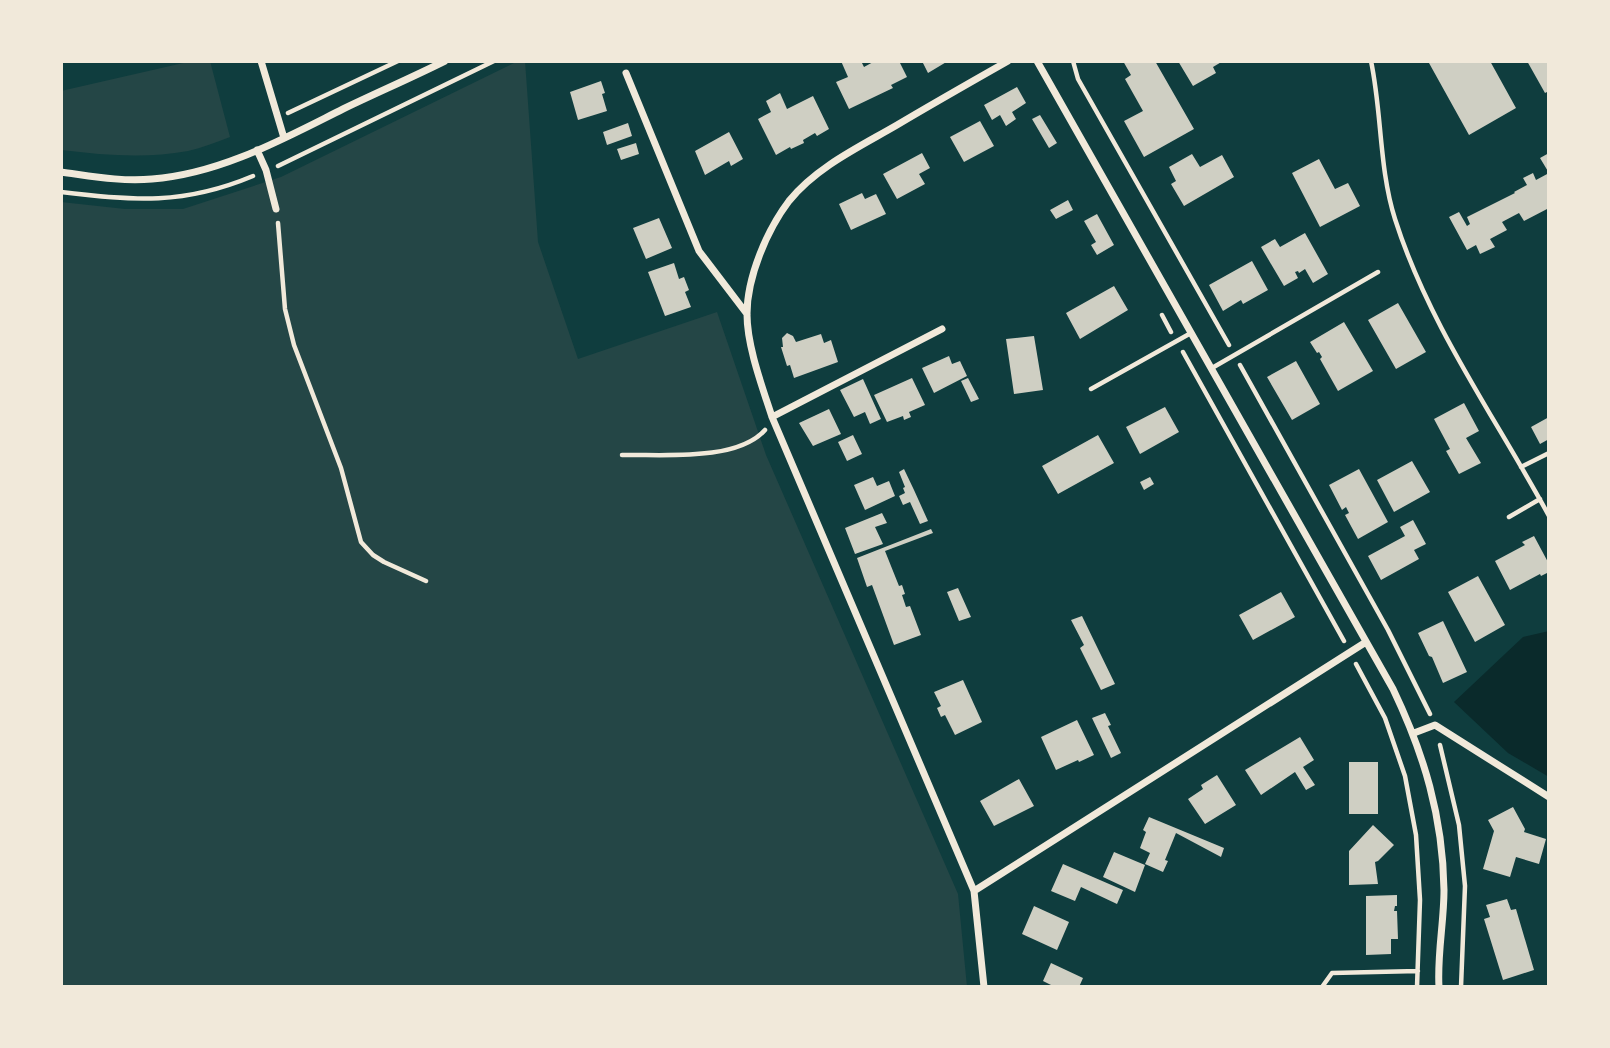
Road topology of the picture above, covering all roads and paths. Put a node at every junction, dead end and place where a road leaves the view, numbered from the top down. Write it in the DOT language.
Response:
graph roads {
  1 [pos="261,61"];
  2 [pos="398,61"];
  3 [pos="445,61"];
  4 [pos="494,61"];
  5 [pos="1008,61"];
  6 [pos="1037,61"];
  7 [pos="1371,61"];
  8 [pos="626,74"];
  9 [pos="277,119"];
  10 [pos="284,138"];
  11 [pos="257,150"];
  12 [pos="266,170"];
  13 [pos="61,172"];
  14 [pos="276,209"];
  15 [pos="1378,272"];
  16 [pos="1156,305"];
  17 [pos="747,314"];
  18 [pos="942,329"];
  19 [pos="1191,333"];
  20 [pos="1177,341"];
  21 [pos="1211,369"];
  22 [pos="1091,389"];
  23 [pos="772,417"];
  24 [pos="1549,453"];
  25 [pos="622,454"];
  26 [pos="1521,467"];
  27 [pos="1540,499"];
  28 [pos="1549,516"];
  29 [pos="1509,517"];
  30 [pos="426,581"];
  31 [pos="1366,642"];
  32 [pos="1350,652"];
  33 [pos="1414,733"];
  34 [pos="1549,797"];
  35 [pos="974,891"];
  36 [pos="1416,970"];
  37 [pos="1461,975"];
  38 [pos="1438,976"];
  39 [pos="984,987"];
  40 [pos="1322,987"];
  41 [pos="1417,987"];
  42 [pos="1438,987"];
  1 -- 9 [label="street"];
  2 -- 9 [label="path"];
  3 -- 10 [label="street"];
  4 -- 12 [label="path"];
  5 -- 17 [label="street"];
  6 -- 19 [label="street"];
  7 -- 26 [label="path"];
  8 -- 17 [label="street"];
  9 -- 10 [label="street"];
  10 -- 11 [label="street"];
  11 -- 12 [label="street"];
  11 -- 13 [label="street"];
  12 -- 14 [label="street"];
  14 -- 30 [label="path"];
  15 -- 21 [label="lane"];
  16 -- 20 [label="path"];
  17 -- 23 [label="street"];
  18 -- 23 [label="street"];
  19 -- 20 [label="lane"];
  19 -- 21 [label="street"];
  20 -- 22 [label="lane"];
  20 -- 32 [label="path"];
  21 -- 31 [label="street"];
  23 -- 25 [label="path"];
  23 -- 35 [label="street"];
  24 -- 26 [label="path"];
  26 -- 27 [label="path"];
  27 -- 28 [label="path"];
  27 -- 29 [label="path"];
  31 -- 32 [label="street"];
  31 -- 33 [label="street"];
  32 -- 35 [label="street"];
  32 -- 36 [label="path"];
  33 -- 34 [label="street"];
  33 -- 38 [label="street"];
  35 -- 39 [label="street"];
  36 -- 38 [label="path"];
  36 -- 40 [label="path"];
  36 -- 41 [label="path"];
  37 -- 38 [label="path"];
  38 -- 42 [label="street"];
}
